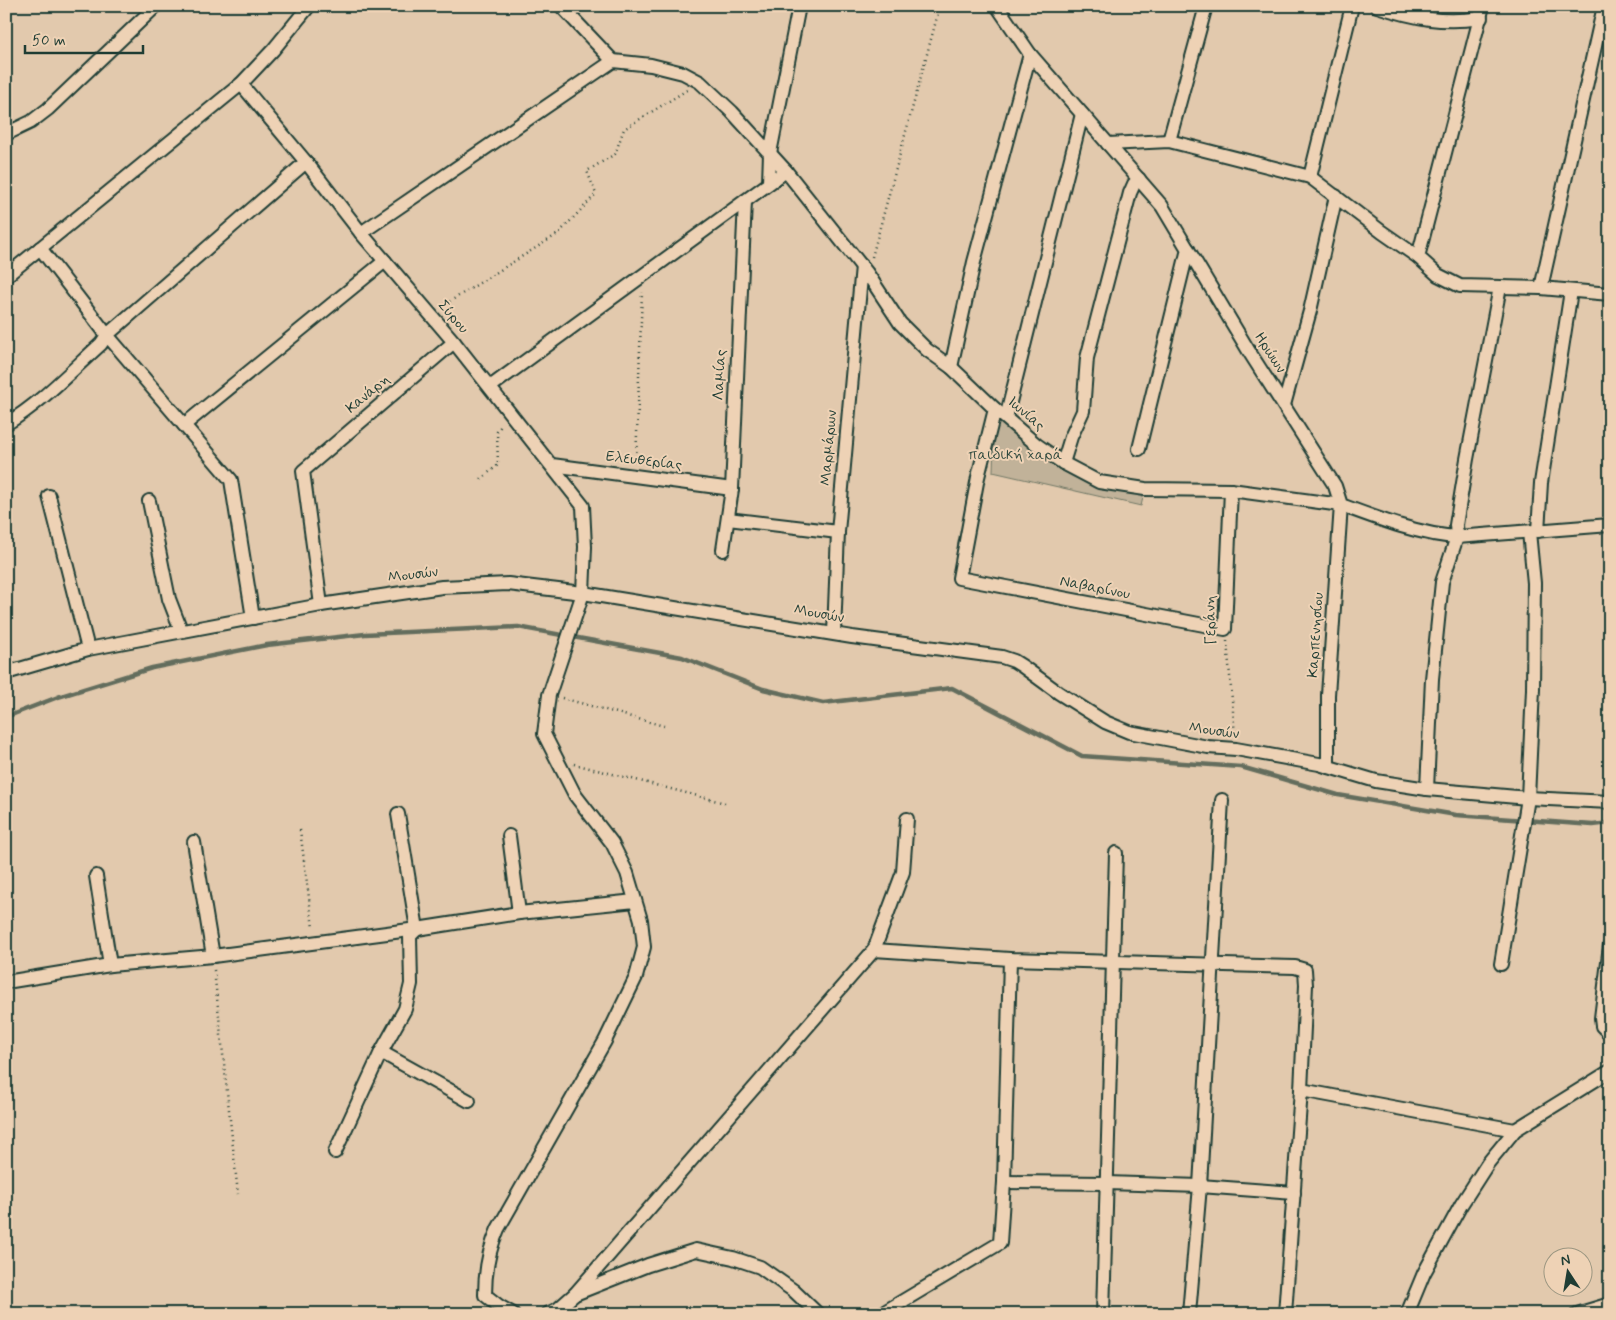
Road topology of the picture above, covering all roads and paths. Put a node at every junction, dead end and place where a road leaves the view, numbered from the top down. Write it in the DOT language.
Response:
graph roads {
  1 [pos="156,6"];
  2 [pos="309,6"];
  3 [pos="561,6"];
  4 [pos="799,6"];
  5 [pos="940,6"];
  6 [pos="997,6"];
  7 [pos="1206,6"];
  8 [pos="1352,6"];
  9 [pos="1377,6"];
  10 [pos="1604,6"];
  11 [pos="1482,12"];
  12 [pos="1030,54"];
  13 [pos="613,61"];
  14 [pos="700,82"];
  15 [pos="241,84"];
  16 [pos="1082,114"];
  17 [pos="6,134"];
  18 [pos="1169,141"];
  19 [pos="1108,144"];
  20 [pos="770,153"];
  21 [pos="306,162"];
  22 [pos="786,171"];
  23 [pos="1310,177"];
  24 [pos="1139,179"];
  25 [pos="769,183"];
  26 [pos="1336,196"];
  27 [pos="745,201"];
  28 [pos="361,233"];
  29 [pos="40,248"];
  30 [pos="1188,249"];
  31 [pos="1418,256"];
  32 [pos="384,261"];
  33 [pos="864,270"];
  34 [pos="6,276"];
  35 [pos="642,277"];
  36 [pos="1500,287"];
  37 [pos="1541,288"];
  38 [pos="1571,291"];
  39 [pos="1610,294"];
  40 [pos="429,315"];
  41 [pos="107,335"];
  42 [pos="454,342"];
  43 [pos="951,367"];
  44 [pos="490,387"];
  45 [pos="1284,405"];
  46 [pos="995,409"];
  47 [pos="511,413"];
  48 [pos="1006,418"];
  49 [pos="6,424"];
  50 [pos="184,425"];
  51 [pos="1139,448"];
  52 [pos="1063,463"];
  53 [pos="552,465"];
  54 [pos="635,476"];
  55 [pos="481,479"];
  56 [pos="732,489"];
  57 [pos="1231,490"];
  58 [pos="49,496"];
  59 [pos="149,501"];
  60 [pos="1341,505"];
  61 [pos="728,519"];
  62 [pos="1610,525"];
  63 [pos="1533,531"];
  64 [pos="838,532"];
  65 [pos="1457,537"];
  66 [pos="723,550"];
  67 [pos="583,593"];
  68 [pos="321,605"];
  69 [pos="254,618"];
  70 [pos="1225,629"];
  71 [pos="181,630"];
  72 [pos="834,633"];
  73 [pos="88,649"];
  74 [pos="6,673"];
  75 [pos="549,694"];
  76 [pos="664,726"];
  77 [pos="1236,749"];
  78 [pos="557,760"];
  79 [pos="1328,767"];
  80 [pos="1427,789"];
  81 [pos="1528,798"];
  82 [pos="1222,800"];
  83 [pos="1610,802"];
  84 [pos="725,803"];
  85 [pos="398,814"];
  86 [pos="907,819"];
  87 [pos="300,830"];
  88 [pos="509,836"];
  89 [pos="194,842"];
  90 [pos="1116,853"];
  91 [pos="96,876"];
  92 [pos="635,901"];
  93 [pos="520,913"];
  94 [pos="417,929"];
  95 [pos="315,942"];
  96 [pos="1610,945"];
  97 [pos="874,950"];
  98 [pos="213,956"];
  99 [pos="1010,959"];
  100 [pos="1113,962"];
  101 [pos="1213,964"];
  102 [pos="1501,964"];
  103 [pos="110,965"];
  104 [pos="6,982"];
  105 [pos="1610,1034"];
  106 [pos="381,1052"];
  107 [pos="1610,1071"];
  108 [pos="1301,1090"];
  109 [pos="469,1101"];
  110 [pos="1515,1130"];
  111 [pos="335,1152"];
  112 [pos="1004,1182"];
  113 [pos="1108,1183"];
  114 [pos="1200,1186"];
  115 [pos="1294,1193"];
  116 [pos="238,1194"];
  117 [pos="575,1294"];
  118 [pos="1610,1304"];
  119 [pos="1583,1313"];
  120 [pos="513,1314"];
  121 [pos="547,1314"];
  122 [pos="818,1314"];
  123 [pos="881,1314"];
  124 [pos="1102,1314"];
  125 [pos="1189,1314"];
  126 [pos="1285,1314"];
  127 [pos="1407,1314"];
  1 -- 17 [label="street"];
  2 -- 15 [label="street"];
  3 -- 13 [label="street"];
  4 -- 20 [label="street"];
  5 -- 33 [label="path"];
  6 -- 12 [label="street, Ηρώων"];
  7 -- 18 [label="street"];
  8 -- 23 [label="street"];
  9 -- 11 [label="street"];
  10 -- 37 [label="street"];
  11 -- 31 [label="street"];
  12 -- 16 [label="street, Ηρώων"];
  12 -- 43 [label="street"];
  13 -- 14 [label="street"];
  13 -- 28 [label="street"];
  14 -- 20 [label="street, Ιωνίας"];
  14 -- 40 [label="path"];
  15 -- 21 [label="street, Σύρου"];
  15 -- 29 [label="street"];
  16 -- 19 [label="street, Ηρώων"];
  16 -- 48 [label="street"];
  18 -- 19 [label="street"];
  18 -- 23 [label="street"];
  19 -- 24 [label="street, Ηρώων"];
  20 -- 22 [label="street, Ιωνίας"];
  20 -- 25 [label="street"];
  21 -- 28 [label="street, Σύρου"];
  21 -- 41 [label="street"];
  22 -- 25 [label="street"];
  22 -- 33 [label="street, Ιωνίας"];
  23 -- 26 [label="street"];
  24 -- 30 [label="street, Ηρώων"];
  24 -- 52 [label="street"];
  25 -- 27 [label="street"];
  26 -- 31 [label="street"];
  26 -- 45 [label="street"];
  27 -- 35 [label="street"];
  27 -- 56 [label="street, Λαμίας"];
  28 -- 32 [label="street, Σύρου"];
  29 -- 34 [label="street"];
  29 -- 41 [label="street"];
  30 -- 45 [label="street, Ηρώων"];
  30 -- 51 [label="street"];
  31 -- 36 [label="street"];
  32 -- 40 [label="street, Σύρου"];
  32 -- 50 [label="street"];
  33 -- 43 [label="street, Ιωνίας"];
  33 -- 64 [label="street, Μαρμάρων"];
  35 -- 44 [label="street"];
  35 -- 54 [label="path"];
  36 -- 37 [label="street"];
  36 -- 65 [label="street"];
  37 -- 38 [label="street"];
  38 -- 39 [label="street"];
  38 -- 63 [label="street"];
  40 -- 42 [label="street, Σύρου"];
  41 -- 49 [label="street"];
  41 -- 50 [label="street"];
  42 -- 44 [label="street, Σύρου"];
  42 -- 68 [label="street, Κανάρη"];
  43 -- 46 [label="street, Ιωνίας"];
  44 -- 47 [label="street, Σύρου"];
  45 -- 60 [label="street, Ηρώων"];
  46 -- 48 [label="street, Ιωνίας"];
  46 -- 70 [label="street, Ναβαρίνου"];
  47 -- 53 [label="street, Σύρου"];
  47 -- 55 [label="path"];
  48 -- 52 [label="street, Ιωνίας"];
  50 -- 69 [label="street"];
  52 -- 57 [label="street, Ιωνίας"];
  53 -- 54 [label="street, Ελευθερίας"];
  53 -- 67 [label="street, Σύρου"];
  54 -- 56 [label="street, Ελευθερίας"];
  56 -- 61 [label="street, Λαμίας"];
  57 -- 60 [label="street, Ιωνίας"];
  57 -- 70 [label="street, Γεράνη"];
  58 -- 73 [label="street"];
  59 -- 71 [label="street"];
  60 -- 65 [label="street"];
  60 -- 79 [label="street, Καρπενησίου"];
  61 -- 64 [label="street"];
  61 -- 66 [label="street, Λαμίας"];
  62 -- 63 [label="street"];
  63 -- 65 [label="street"];
  63 -- 81 [label="street"];
  64 -- 72 [label="street, Μαρμάρων"];
  65 -- 80 [label="street"];
  67 -- 68 [label="street, Μουσών"];
  67 -- 72 [label="street, Μουσών"];
  67 -- 75 [label="street, Σύρου"];
  68 -- 69 [label="street, Μουσών"];
  69 -- 71 [label="street, Μουσών"];
  70 -- 77 [label="path, Γεράνη"];
  71 -- 73 [label="street, Μουσών"];
  72 -- 77 [label="street, Μουσών"];
  73 -- 74 [label="street, Μουσών"];
  75 -- 76 [label="path"];
  75 -- 78 [label="street, Σύρου"];
  77 -- 79 [label="street, Μουσών"];
  78 -- 84 [label="path"];
  78 -- 92 [label="street, Σύρου"];
  79 -- 80 [label="street, Μουσών"];
  80 -- 81 [label="street, Μουσών"];
  81 -- 83 [label="street, Μουσών"];
  81 -- 102 [label="street"];
  82 -- 101 [label="street"];
  85 -- 94 [label="street"];
  86 -- 97 [label="street"];
  87 -- 95 [label="path"];
  88 -- 93 [label="street"];
  89 -- 98 [label="street"];
  90 -- 100 [label="street"];
  91 -- 103 [label="street"];
  92 -- 93 [label="street"];
  92 -- 120 [label="street, Σύρου"];
  93 -- 94 [label="street"];
  94 -- 95 [label="street"];
  94 -- 106 [label="street"];
  95 -- 98 [label="street"];
  96 -- 105 [label="street"];
  97 -- 99 [label="street"];
  97 -- 117 [label="street"];
  98 -- 103 [label="street"];
  98 -- 116 [label="path"];
  99 -- 100 [label="street"];
  99 -- 112 [label="street"];
  100 -- 101 [label="street"];
  100 -- 113 [label="street"];
  101 -- 108 [label="street"];
  101 -- 114 [label="street"];
  103 -- 104 [label="street"];
  106 -- 109 [label="street"];
  106 -- 111 [label="street"];
  107 -- 110 [label="street"];
  108 -- 110 [label="street"];
  108 -- 115 [label="street"];
  110 -- 127 [label="street"];
  112 -- 113 [label="street"];
  112 -- 123 [label="street"];
  113 -- 114 [label="street"];
  113 -- 124 [label="street"];
  114 -- 115 [label="street"];
  114 -- 125 [label="street"];
  115 -- 126 [label="street"];
  117 -- 121 [label="street"];
  117 -- 122 [label="street"];
  118 -- 119 [label="street"];
}
